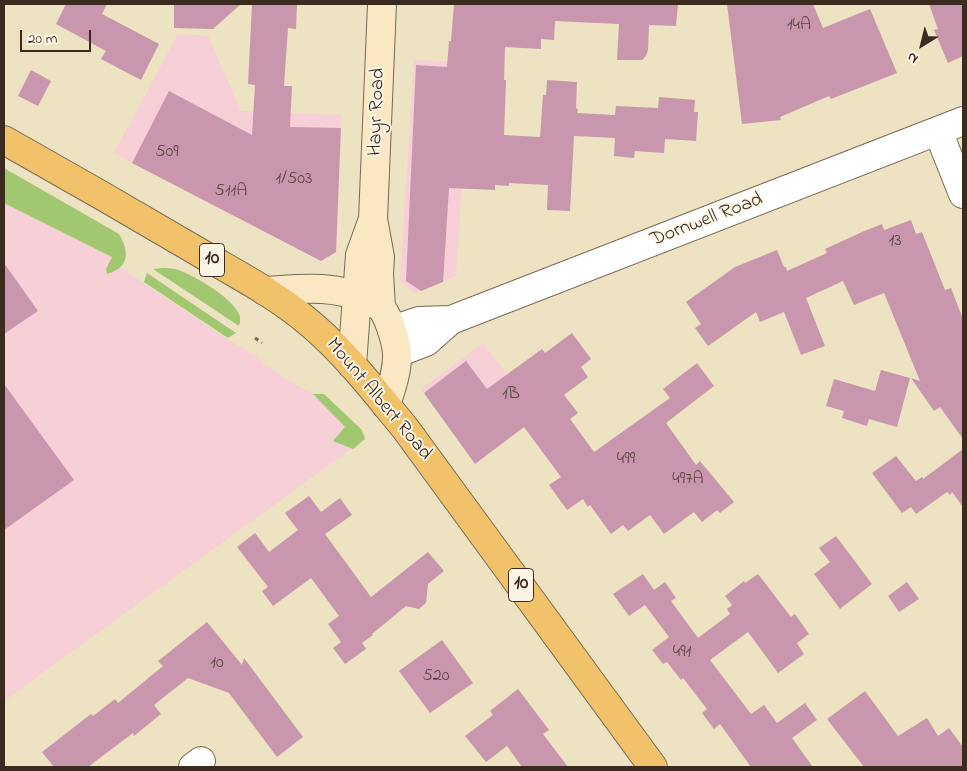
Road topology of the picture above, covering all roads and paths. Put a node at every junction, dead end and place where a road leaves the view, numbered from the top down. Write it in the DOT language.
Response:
graph roads {
  1 [pos="382,4"];
  2 [pos="963,121"];
  3 [pos="938,131"];
  4 [pos="4,140"];
  5 [pos="963,194"];
  6 [pos="373,219"];
  7 [pos="264,291"];
  8 [pos="356,295"];
  9 [pos="390,330"];
  10 [pos="255,338"];
  11 [pos="262,343"];
  12 [pos="352,365"];
  13 [pos="386,405"];
  14 [pos="653,767"];
  1 -- 6 [label="main road, Hayr Road"];
  2 -- 3 [label="street, Dornwell Road"];
  3 -- 5 [label="street"];
  3 -- 9 [label="street, Dornwell Road"];
  4 -- 7 [label="main road, Mount Albert Road / 10"];
  6 -- 8 [label="main road, Hayr Road"];
  6 -- 9 [label="main road, Hayr Road"];
  7 -- 8 [label="main road"];
  7 -- 12 [label="main road, Mount Albert Road / 10"];
  8 -- 9 [label="main road"];
  8 -- 12 [label="main road, Hayr Road"];
  9 -- 13 [label="main road, Hayr Road"];
  10 -- 11 [label="path"];
  12 -- 13 [label="main road, Mount Albert Road / 10"];
  13 -- 14 [label="main road, Mount Albert Road / 10"];
}
